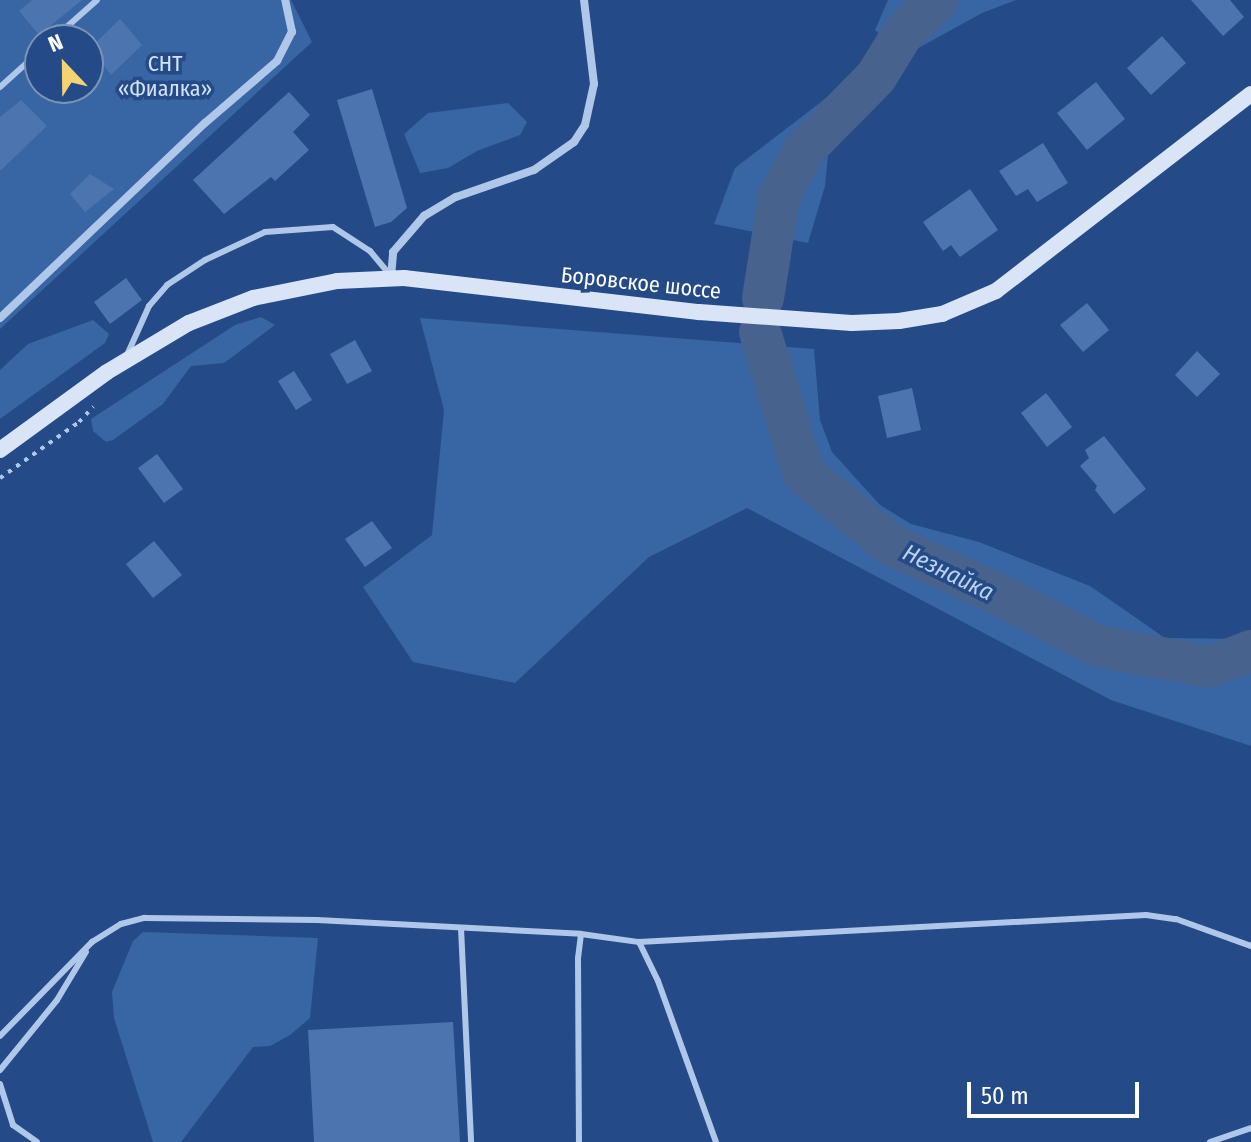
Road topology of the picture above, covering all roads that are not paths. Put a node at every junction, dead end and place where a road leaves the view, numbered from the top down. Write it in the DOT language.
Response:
graph roads {
  1 [pos="97,0"];
  2 [pos="285,0"];
  3 [pos="584,0"];
  4 [pos="70,24"];
  5 [pos="24,65"];
  6 [pos="0,87"];
  7 [pos="1251,94"];
  8 [pos="391,277"];
  9 [pos="0,318"];
  10 [pos="124,362"];
  11 [pos="0,450"];
  12 [pos="461,928"];
  13 [pos="581,934"];
  14 [pos="92,942"];
  15 [pos="639,942"];
  16 [pos="1251,946"];
  17 [pos="0,1036"];
  18 [pos="0,1070"];
  19 [pos="0,1084"];
  20 [pos="1251,1128"];
  21 [pos="37,1142"];
  22 [pos="471,1142"];
  23 [pos="579,1142"];
  24 [pos="716,1142"];
  25 [pos="1210,1142"];
  1 -- 4 [label="lane"];
  2 -- 9 [label="street"];
  3 -- 8 [label="street"];
  5 -- 6 [label="lane"];
  7 -- 8 [label="main road, Боровское шоссе"];
  8 -- 10 [label="main road, Боровское шоссе"];
  8 -- 10 [label="lane"];
  10 -- 11 [label="main road, Боровское шоссе"];
  12 -- 13 [label="lane"];
  12 -- 14 [label="lane"];
  12 -- 22 [label="lane"];
  13 -- 15 [label="lane"];
  13 -- 23 [label="lane"];
  14 -- 17 [label="lane"];
  14 -- 18 [label="lane"];
  15 -- 16 [label="lane"];
  15 -- 24 [label="lane"];
  19 -- 21 [label="lane"];
  20 -- 25 [label="lane"];
}
